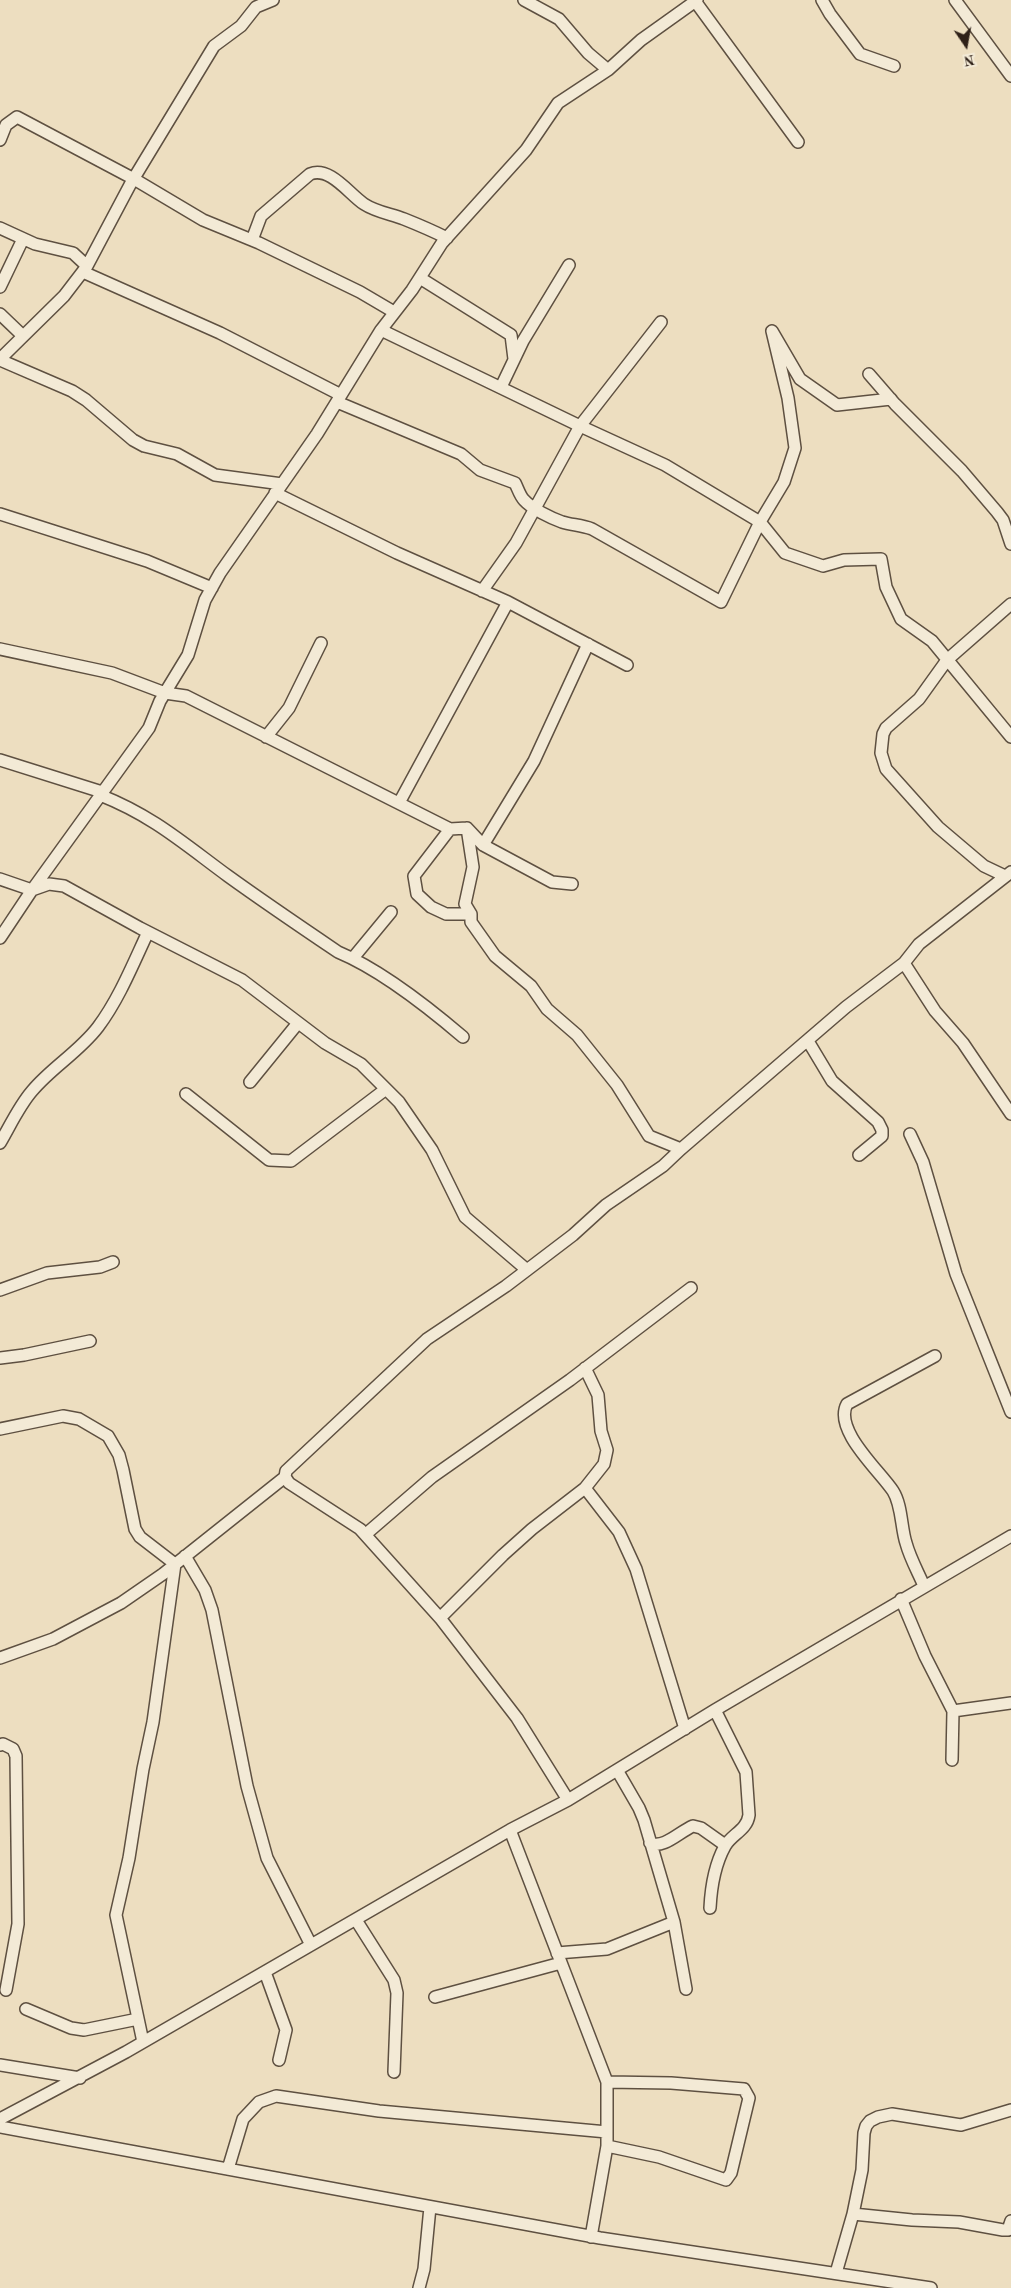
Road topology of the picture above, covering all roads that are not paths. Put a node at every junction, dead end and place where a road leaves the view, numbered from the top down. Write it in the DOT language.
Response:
graph roads {
  1 [pos="273,0"];
  2 [pos="524,0"];
  3 [pos="696,0"];
  4 [pos="822,0"];
  5 [pos="955,0"];
  6 [pos="894,66"];
  7 [pos="608,70"];
  8 [pos="1011,76"];
  9 [pos="0,140"];
  10 [pos="798,142"];
  11 [pos="134,179"];
  12 [pos="0,228"];
  13 [pos="447,238"];
  14 [pos="23,239"];
  15 [pos="252,240"];
  16 [pos="569,265"];
  17 [pos="85,269"];
  18 [pos="420,278"];
  19 [pos="0,287"];
  20 [pos="394,312"];
  21 [pos="0,314"];
  22 [pos="661,322"];
  23 [pos="381,330"];
  24 [pos="23,336"];
  25 [pos="514,359"];
  26 [pos="0,360"];
  27 [pos="869,374"];
  28 [pos="501,387"];
  29 [pos="339,399"];
  30 [pos="891,399"];
  31 [pos="580,426"];
  32 [pos="279,489"];
  33 [pos="534,507"];
  34 [pos="0,514"];
  35 [pos="760,522"];
  36 [pos="1011,544"];
  37 [pos="212,588"];
  38 [pos="482,590"];
  39 [pos="508,602"];
  40 [pos="1011,604"];
  41 [pos="321,643"];
  42 [pos="588,644"];
  43 [pos="0,649"];
  44 [pos="947,660"];
  45 [pos="628,665"];
  46 [pos="165,693"];
  47 [pos="266,737"];
  48 [pos="1011,737"];
  49 [pos="0,760"];
  50 [pos="101,794"];
  51 [pos="399,803"];
  52 [pos="467,828"];
  53 [pos="450,829"];
  54 [pos="483,845"];
  55 [pos="1008,874"];
  56 [pos="0,879"];
  57 [pos="572,884"];
  58 [pos="32,890"];
  59 [pos="391,912"];
  60 [pos="471,914"];
  61 [pos="148,932"];
  62 [pos="0,938"];
  63 [pos="353,958"];
  64 [pos="904,963"];
  65 [pos="298,1023"];
  66 [pos="463,1037"];
  67 [pos="808,1041"];
  68 [pos="250,1082"];
  69 [pos="386,1089"];
  70 [pos="186,1094"];
  71 [pos="1011,1114"];
  72 [pos="910,1134"];
  73 [pos="0,1143"];
  74 [pos="680,1149"];
  75 [pos="859,1155"];
  76 [pos="114,1262"];
  77 [pos="527,1270"];
  78 [pos="691,1288"];
  79 [pos="0,1290"];
  80 [pos="90,1341"];
  81 [pos="935,1356"];
  82 [pos="0,1358"];
  83 [pos="584,1368"];
  84 [pos="1011,1412"];
  85 [pos="0,1428"];
  86 [pos="285,1477"];
  87 [pos="586,1488"];
  88 [pos="366,1534"];
  89 [pos="1011,1536"];
  90 [pos="185,1556"];
  91 [pos="175,1564"];
  92 [pos="924,1586"];
  93 [pos="901,1599"];
  94 [pos="440,1618"];
  95 [pos="0,1658"];
  96 [pos="1011,1703"];
  97 [pos="715,1710"];
  98 [pos="953,1711"];
  99 [pos="685,1729"];
  100 [pos="0,1745"];
  101 [pos="952,1760"];
  102 [pos="617,1770"];
  103 [pos="568,1800"];
  104 [pos="510,1830"];
  105 [pos="650,1842"];
  106 [pos="725,1845"];
  107 [pos="710,1908"];
  108 [pos="356,1920"];
  109 [pos="674,1922"];
  110 [pos="311,1945"];
  111 [pos="559,1958"];
  112 [pos="265,1972"];
  113 [pos="686,1989"];
  114 [pos="6,1990"];
  115 [pos="435,1997"];
  116 [pos="26,2009"];
  117 [pos="138,2019"];
  118 [pos="143,2042"];
  119 [pos="279,2060"];
  120 [pos="0,2064"];
  121 [pos="394,2072"];
  122 [pos="80,2078"];
  123 [pos="607,2082"];
  124 [pos="1011,2110"];
  125 [pos="0,2119"];
  126 [pos="0,2127"];
  127 [pos="607,2132"];
  128 [pos="606,2146"];
  129 [pos="228,2169"];
  130 [pos="430,2207"];
  131 [pos="853,2214"];
  132 [pos="1011,2221"];
  133 [pos="591,2236"];
  134 [pos="836,2273"];
  135 [pos="419,2288"];
  136 [pos="931,2288"];
  1 -- 11 [label="street"];
  2 -- 7 [label="street"];
  3 -- 7 [label="street"];
  3 -- 10 [label="street"];
  4 -- 6 [label="street"];
  5 -- 8 [label="street"];
  7 -- 13 [label="street"];
  9 -- 11 [label="street"];
  11 -- 15 [label="street"];
  11 -- 17 [label="street"];
  12 -- 14 [label="street"];
  13 -- 15 [label="street"];
  13 -- 18 [label="street"];
  14 -- 17 [label="street"];
  14 -- 19 [label="street"];
  15 -- 20 [label="street"];
  16 -- 25 [label="street"];
  17 -- 24 [label="street"];
  17 -- 29 [label="street"];
  18 -- 20 [label="street"];
  18 -- 25 [label="street"];
  20 -- 23 [label="street"];
  21 -- 24 [label="street"];
  22 -- 31 [label="street"];
  23 -- 28 [label="street"];
  23 -- 29 [label="street"];
  24 -- 26 [label="street"];
  25 -- 28 [label="street"];
  26 -- 32 [label="street"];
  27 -- 30 [label="street"];
  28 -- 31 [label="street"];
  29 -- 32 [label="street"];
  29 -- 33 [label="street"];
  30 -- 35 [label="street"];
  30 -- 36 [label="street"];
  31 -- 33 [label="street"];
  31 -- 35 [label="street"];
  32 -- 37 [label="street"];
  32 -- 38 [label="street"];
  33 -- 35 [label="street"];
  33 -- 38 [label="street"];
  34 -- 37 [label="street"];
  35 -- 44 [label="street"];
  37 -- 46 [label="street"];
  38 -- 39 [label="street"];
  39 -- 42 [label="street"];
  39 -- 51 [label="street"];
  40 -- 44 [label="street"];
  41 -- 47 [label="street"];
  42 -- 45 [label="street"];
  42 -- 54 [label="street"];
  43 -- 46 [label="street"];
  44 -- 48 [label="street"];
  44 -- 55 [label="street"];
  46 -- 47 [label="street"];
  46 -- 50 [label="street"];
  47 -- 51 [label="street"];
  49 -- 50 [label="street"];
  50 -- 58 [label="street"];
  50 -- 63 [label="street"];
  51 -- 53 [label="street"];
  52 -- 53 [label="street"];
  52 -- 54 [label="street"];
  52 -- 60 [label="street"];
  53 -- 60 [label="street"];
  54 -- 57 [label="street"];
  55 -- 64 [label="street"];
  56 -- 58 [label="street"];
  58 -- 61 [label="street"];
  58 -- 62 [label="street"];
  59 -- 63 [label="street"];
  60 -- 74 [label="street"];
  61 -- 65 [label="street"];
  61 -- 73 [label="street"];
  63 -- 66 [label="street"];
  64 -- 67 [label="street"];
  64 -- 71 [label="street"];
  65 -- 68 [label="street"];
  65 -- 69 [label="street"];
  67 -- 74 [label="street"];
  67 -- 75 [label="street"];
  69 -- 70 [label="street"];
  69 -- 77 [label="street"];
  72 -- 84 [label="street"];
  74 -- 77 [label="street"];
  76 -- 79 [label="street"];
  77 -- 86 [label="street"];
  78 -- 83 [label="street"];
  80 -- 82 [label="street"];
  81 -- 92 [label="street"];
  83 -- 87 [label="street"];
  83 -- 88 [label="street"];
  85 -- 91 [label="street"];
  86 -- 88 [label="street"];
  86 -- 90 [label="street"];
  87 -- 94 [label="street"];
  87 -- 99 [label="street"];
  88 -- 94 [label="street"];
  89 -- 92 [label="street"];
  90 -- 91 [label="street"];
  90 -- 110 [label="street"];
  91 -- 95 [label="street"];
  91 -- 117 [label="street"];
  92 -- 93 [label="street"];
  93 -- 97 [label="street"];
  93 -- 98 [label="street"];
  94 -- 103 [label="street"];
  96 -- 98 [label="street"];
  97 -- 99 [label="street"];
  97 -- 106 [label="street"];
  98 -- 101 [label="street"];
  99 -- 102 [label="street"];
  100 -- 114 [label="street"];
  102 -- 103 [label="street"];
  102 -- 105 [label="street"];
  103 -- 104 [label="street"];
  104 -- 108 [label="street"];
  104 -- 111 [label="street"];
  105 -- 106 [label="street"];
  105 -- 109 [label="street"];
  106 -- 107 [label="street"];
  108 -- 110 [label="street"];
  108 -- 121 [label="street"];
  109 -- 111 [label="street"];
  109 -- 113 [label="street"];
  110 -- 112 [label="street"];
  111 -- 115 [label="street"];
  111 -- 123 [label="street"];
  112 -- 118 [label="street"];
  112 -- 119 [label="street"];
  116 -- 117 [label="street"];
  117 -- 118 [label="street"];
  118 -- 122 [label="street"];
  120 -- 122 [label="street"];
  122 -- 125 [label="street"];
  123 -- 127 [label="street"];
  123 -- 128 [label="street"];
  124 -- 131 [label="street"];
  126 -- 129 [label="street"];
  127 -- 128 [label="street"];
  127 -- 129 [label="street"];
  128 -- 133 [label="street"];
  129 -- 130 [label="street"];
  130 -- 133 [label="street"];
  130 -- 135 [label="street"];
  131 -- 132 [label="street"];
  131 -- 134 [label="street"];
  133 -- 134 [label="street"];
  134 -- 136 [label="street"];
}
